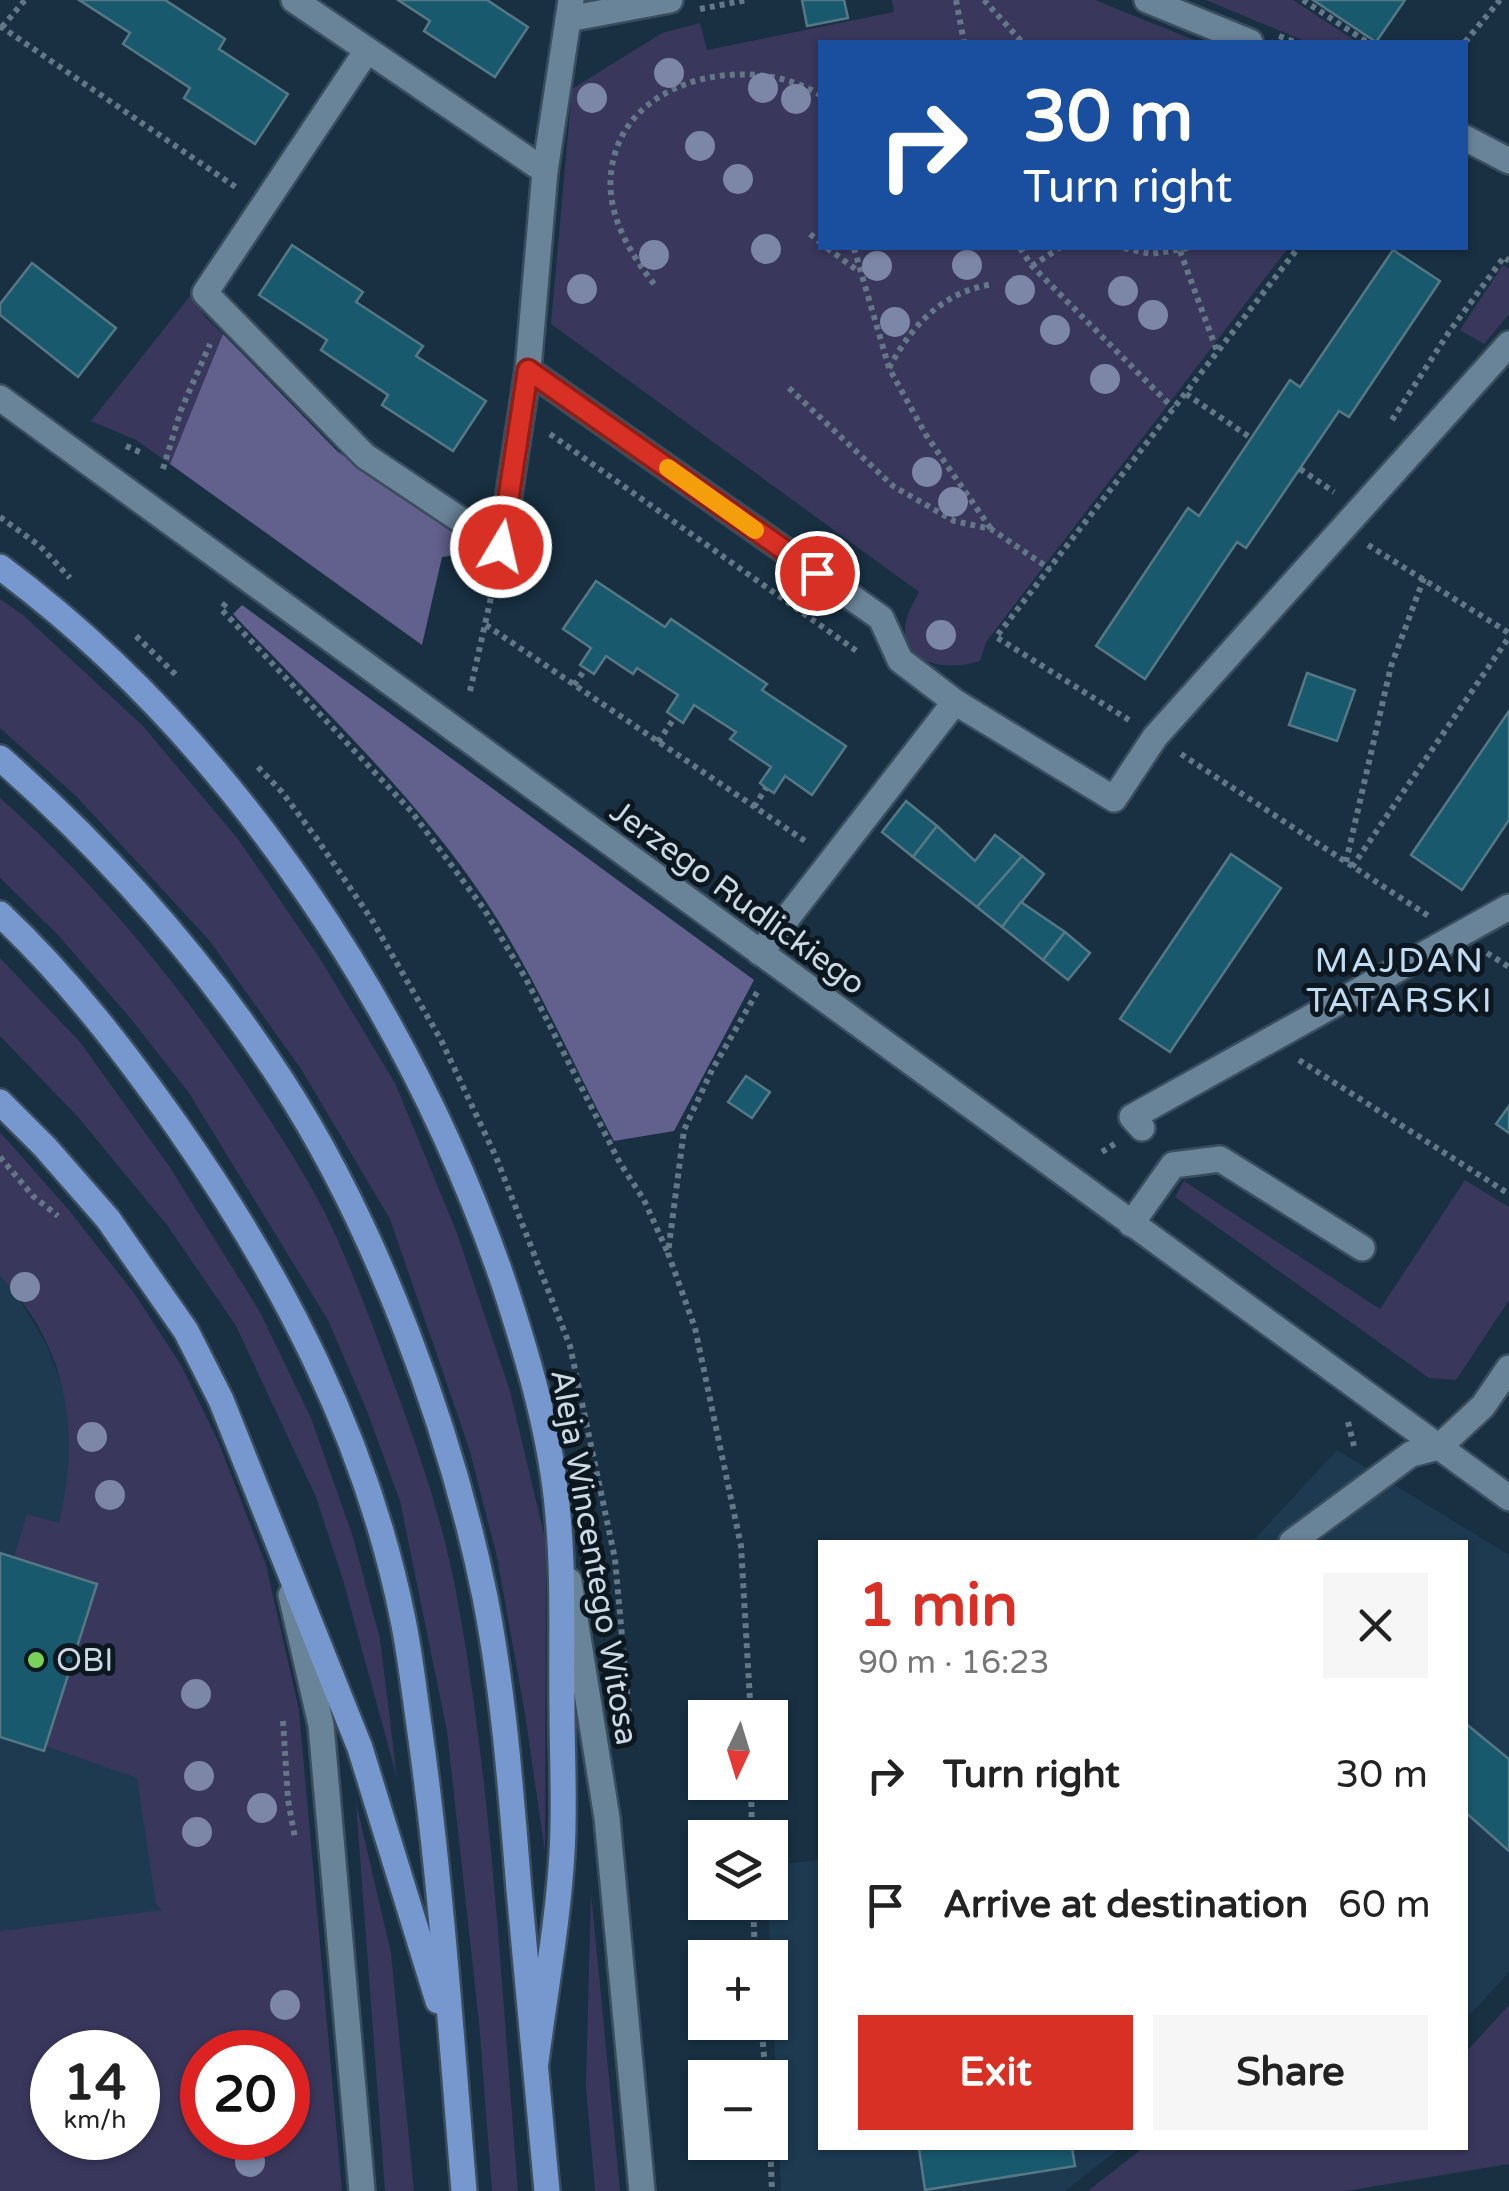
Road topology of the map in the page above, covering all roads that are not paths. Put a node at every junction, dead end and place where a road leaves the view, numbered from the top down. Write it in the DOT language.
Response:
graph roads {
  1 [pos="294,0"];
  2 [pos="1147,0"];
  3 [pos="680,6"];
  4 [pos="569,10"];
  5 [pos="1245,40"];
  6 [pos="366,52"];
  7 [pos="1468,140"];
  8 [pos="1509,161"];
  9 [pos="545,171"];
  10 [pos="1509,344"];
  11 [pos="528,370"];
  12 [pos="0,398"];
  13 [pos="0,567"];
  14 [pos="955,702"];
  15 [pos="0,758"];
  16 [pos="1509,907"];
  17 [pos="0,914"];
  18 [pos="765,957"];
  19 [pos="0,1102"];
  20 [pos="1142,1128"];
  21 [pos="1131,1224"];
  22 [pos="1362,1248"];
  23 [pos="1509,1368"];
  24 [pos="1439,1447"];
  25 [pos="1509,1498"];
  26 [pos="558,1514"];
  27 [pos="1295,1540"];
  28 [pos="282,1556"];
  29 [pos="452,2044"];
  30 [pos="536,2062"];
  31 [pos="362,2191"];
  32 [pos="464,2191"];
  33 [pos="547,2191"];
  34 [pos="642,2191"];
  1 -- 6 [label="street"];
  2 -- 5 [label="street"];
  3 -- 4 [label="street"];
  4 -- 9 [label="street"];
  6 -- 9 [label="street"];
  6 -- 11 [label="street"];
  7 -- 8 [label="street"];
  9 -- 11 [label="street"];
  10 -- 14 [label="street"];
  11 -- 14 [label="street"];
  12 -- 18 [label="street, Jerzego Rudlickiego"];
  13 -- 26 [label="main road, Aleja Wincentego Witosa"];
  14 -- 18 [label="street"];
  15 -- 30 [label="main road"];
  16 -- 20 [label="street"];
  17 -- 29 [label="main road"];
  18 -- 21 [label="street, Jerzego Rudlickiego"];
  19 -- 28 [label="main road"];
  21 -- 22 [label="street"];
  21 -- 24 [label="street, Jerzego Rudlickiego"];
  23 -- 24 [label="street"];
  24 -- 25 [label="street, Jerzego Rudlickiego"];
  24 -- 27 [label="street"];
  26 -- 30 [label="main road"];
  26 -- 34 [label="street, Aleja Wincentego Witosa"];
  28 -- 29 [label="main road"];
  28 -- 31 [label="street"];
  29 -- 32 [label="main road"];
  30 -- 33 [label="main road"];
}
